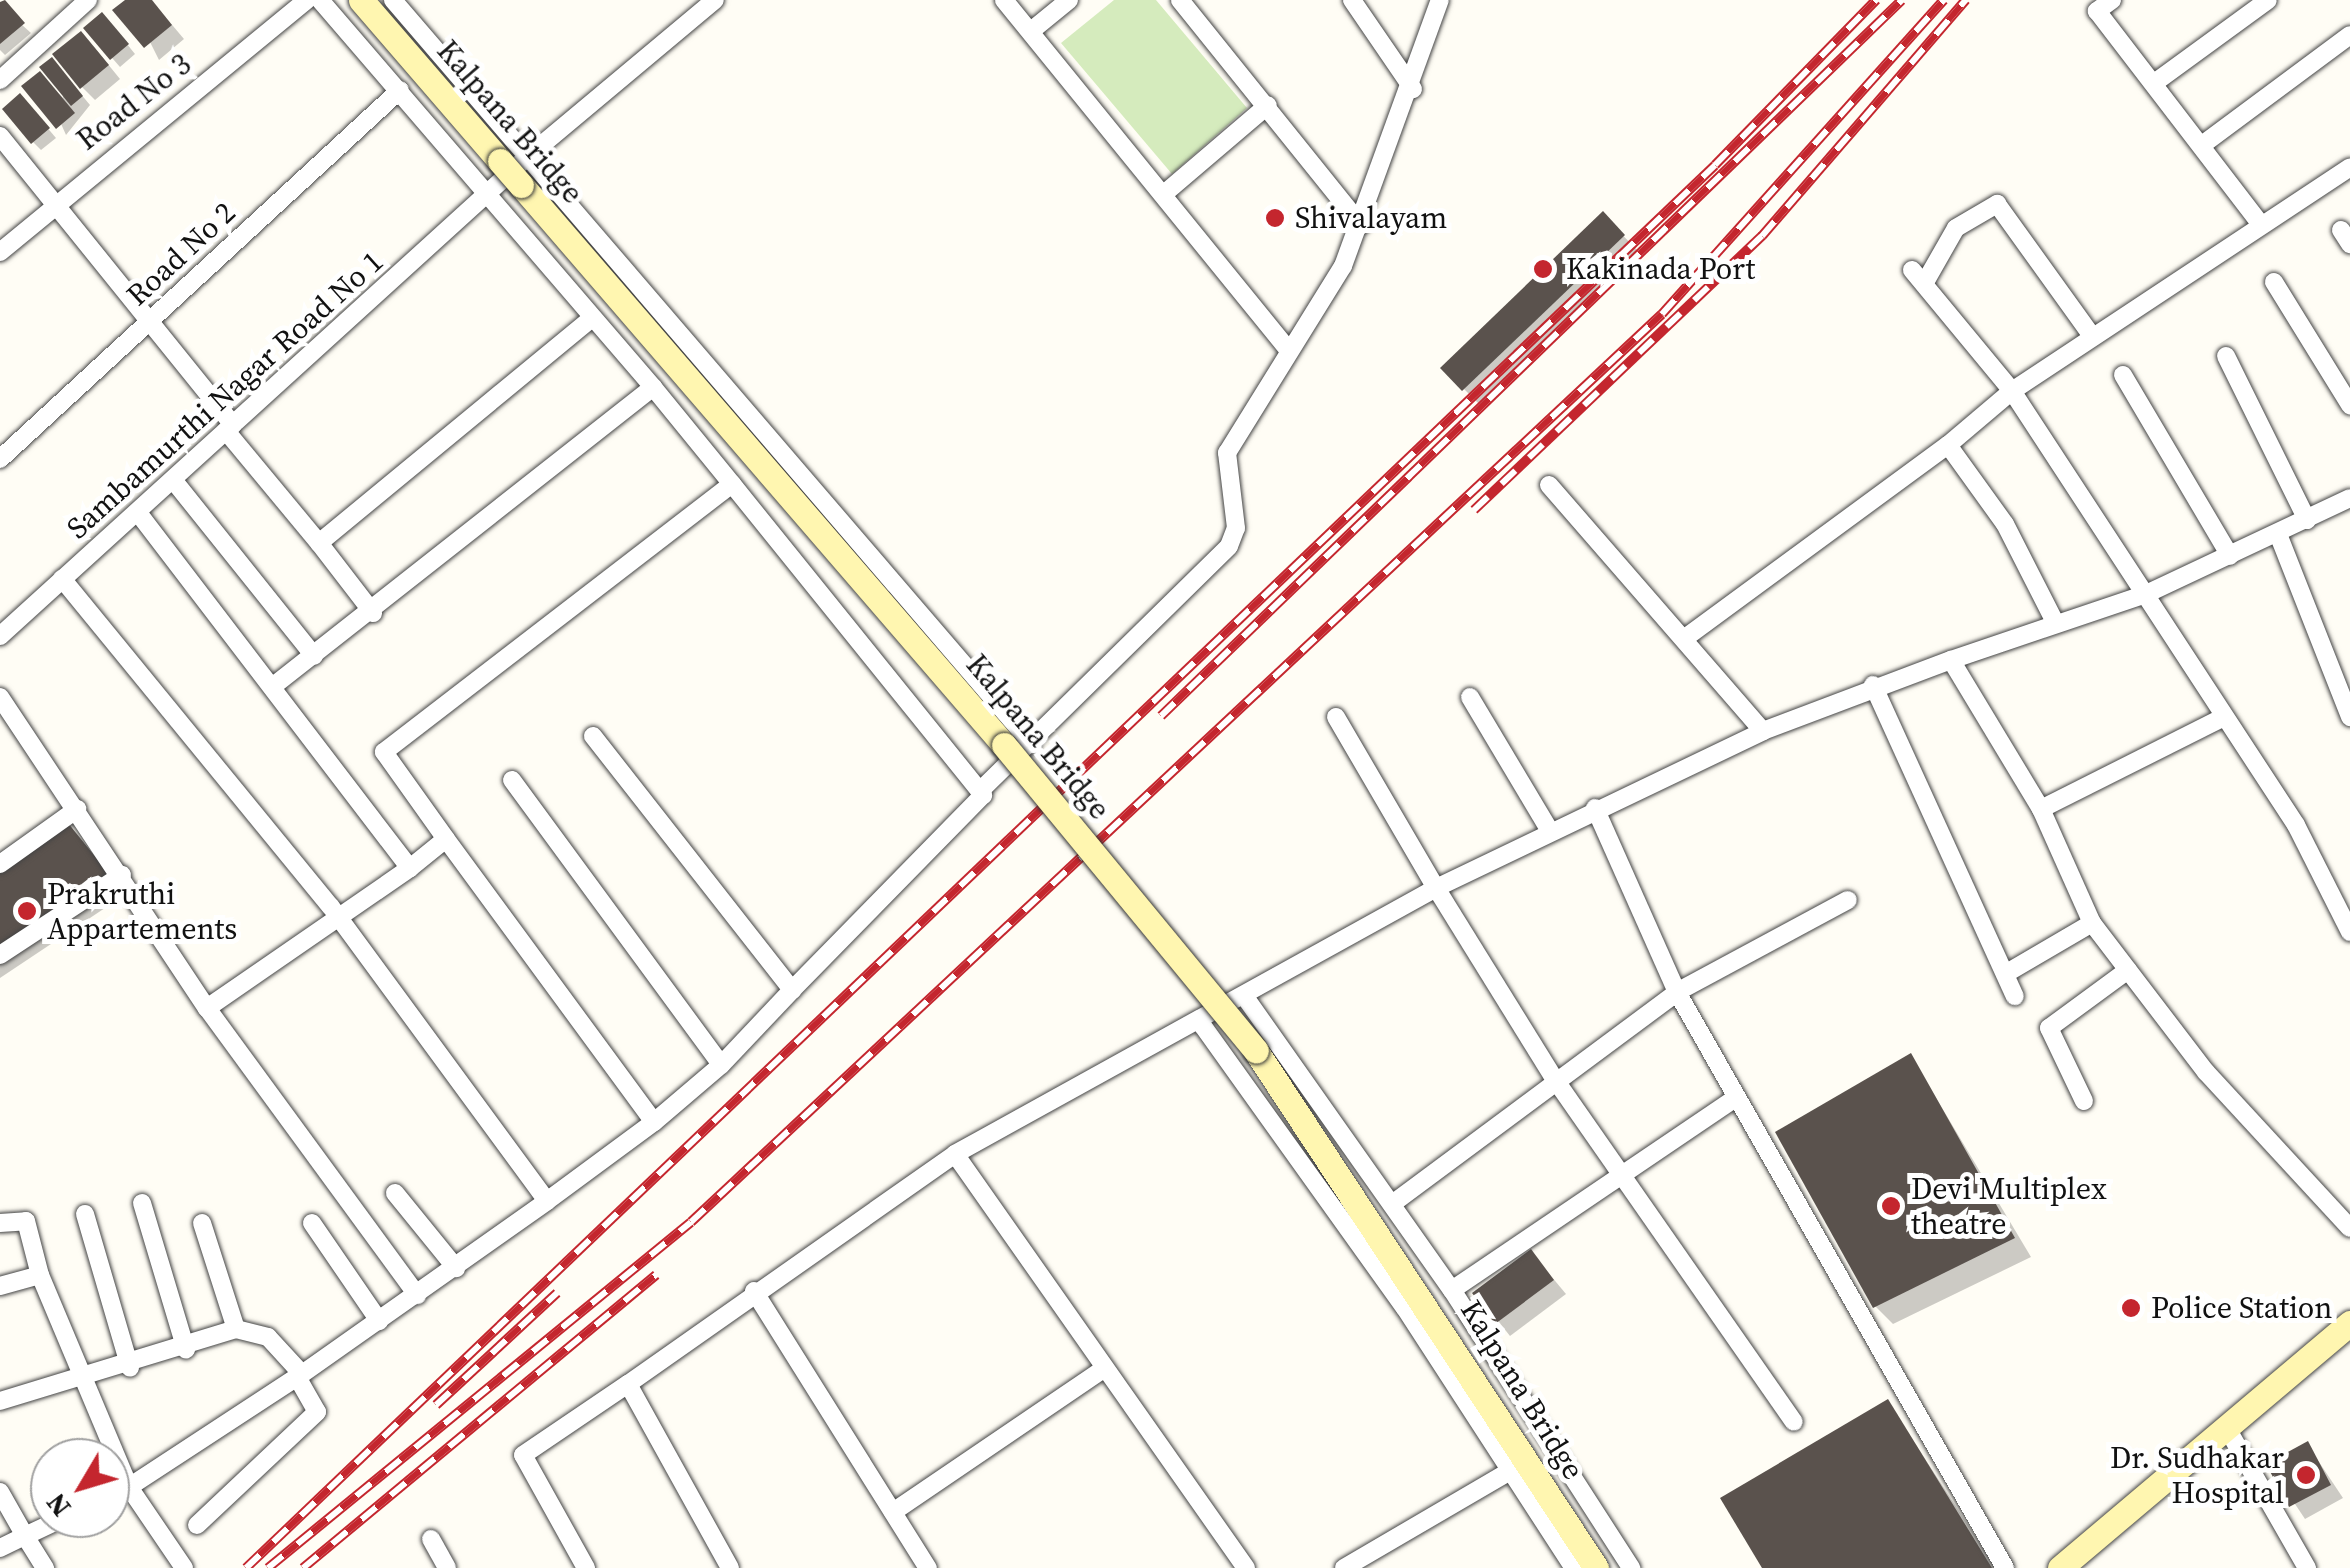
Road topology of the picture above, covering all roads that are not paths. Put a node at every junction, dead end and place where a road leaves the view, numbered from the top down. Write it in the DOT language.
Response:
graph roads {
  1 [pos="88,0"];
  2 [pos="307,0"];
  3 [pos="320,0"];
  4 [pos="362,0"];
  5 [pos="394,0"];
  6 [pos="715,0"];
  7 [pos="1004,0"];
  8 [pos="1069,0"];
  9 [pos="1180,0"];
  10 [pos="1352,0"];
  11 [pos="1440,0"];
  12 [pos="2112,0"];
  13 [pos="2268,0"];
  14 [pos="1031,31"];
  15 [pos="2350,35"];
  16 [pos="0,80"];
  17 [pos="2158,81"];
  18 [pos="1412,89"];
  19 [pos="400,90"];
  20 [pos="1268,105"];
  21 [pos="0,136"];
  22 [pos="2202,145"];
  23 [pos="526,158"];
  24 [pos="2350,167"];
  25 [pos="1164,193"];
  26 [pos="486,194"];
  27 [pos="54,201"];
  28 [pos="2259,222"];
  29 [pos="1361,225"];
  30 [pos="0,252"];
  31 [pos="2274,282"];
  32 [pos="591,319"];
  33 [pos="150,320"];
  34 [pos="2092,336"];
  35 [pos="1289,351"];
  36 [pos="2226,356"];
  37 [pos="2124,375"];
  38 [pos="653,387"];
  39 [pos="2012,391"];
  40 [pos="2350,406"];
  41 [pos="229,428"];
  42 [pos="1948,445"];
  43 [pos="0,459"];
  44 [pos="174,481"];
  45 [pos="732,484"];
  46 [pos="1549,485"];
  47 [pos="2350,498"];
  48 [pos="140,514"];
  49 [pos="2306,520"];
  50 [pos="2278,534"];
  51 [pos="319,543"];
  52 [pos="2230,556"];
  53 [pos="62,579"];
  54 [pos="2146,594"];
  55 [pos="373,613"];
  56 [pos="2056,624"];
  57 [pos="0,636"];
  58 [pos="1685,638"];
  59 [pos="314,656"];
  60 [pos="1951,660"];
  61 [pos="1872,685"];
  62 [pos="272,687"];
  63 [pos="0,697"];
  64 [pos="1470,697"];
  65 [pos="2224,716"];
  66 [pos="1336,718"];
  67 [pos="2350,718"];
  68 [pos="1763,731"];
  69 [pos="593,736"];
  70 [pos="1032,744"];
  71 [pos="512,780"];
  72 [pos="982,788"];
  73 [pos="76,808"];
  74 [pos="1595,808"];
  75 [pos="2041,809"];
  76 [pos="1550,831"];
  77 [pos="446,839"];
  78 [pos="0,864"];
  79 [pos="410,868"];
  80 [pos="122,875"];
  81 [pos="1436,888"];
  82 [pos="1848,900"];
  83 [pos="338,917"];
  84 [pos="2092,923"];
  85 [pos="2350,932"];
  86 [pos="0,955"];
  87 [pos="2128,970"];
  88 [pos="2005,974"];
  89 [pos="792,990"];
  90 [pos="1677,992"];
  91 [pos="1245,996"];
  92 [pos="2016,996"];
  93 [pos="207,1008"];
  94 [pos="1200,1022"];
  95 [pos="721,1065"];
  96 [pos="1554,1078"];
  97 [pos="1736,1098"];
  98 [pos="2084,1101"];
  99 [pos="654,1122"];
  100 [pos="956,1154"];
  101 [pos="1623,1169"];
  102 [pos="395,1193"];
  103 [pos="547,1201"];
  104 [pos="142,1203"];
  105 [pos="1392,1204"];
  106 [pos="86,1214"];
  107 [pos="0,1223"];
  108 [pos="202,1223"];
  109 [pos="312,1223"];
  110 [pos="2350,1228"];
  111 [pos="456,1268"];
  112 [pos="40,1276"];
  113 [pos="0,1286"];
  114 [pos="1452,1290"];
  115 [pos="754,1292"];
  116 [pos="418,1295"];
  117 [pos="379,1321"];
  118 [pos="2350,1324"];
  119 [pos="236,1330"];
  120 [pos="186,1350"];
  121 [pos="130,1368"];
  122 [pos="1105,1368"];
  123 [pos="300,1376"];
  124 [pos="81,1383"];
  125 [pos="628,1384"];
  126 [pos="0,1401"];
  127 [pos="1794,1422"];
  128 [pos="2228,1430"];
  129 [pos="107,1438"];
  130 [pos="1512,1470"];
  131 [pos="130,1486"];
  132 [pos="0,1492"];
  133 [pos="893,1512"];
  134 [pos="197,1526"];
  135 [pos="30,1534"];
  136 [pos="25,1536"];
  137 [pos="431,1539"];
  138 [pos="0,1548"];
  139 [pos="2064,1566"];
  140 [pos="45,1568"];
  141 [pos="184,1568"];
  142 [pos="447,1568"];
  143 [pos="586,1568"];
  144 [pos="730,1568"];
  145 [pos="928,1568"];
  146 [pos="1246,1568"];
  147 [pos="1344,1568"];
  148 [pos="1574,1568"];
  149 [pos="1596,1568"];
  150 [pos="1630,1568"];
  151 [pos="2005,1568"];
  152 [pos="2306,1568"];
  1 -- 16 [label="street"];
  2 -- 27 [label="street, Road No 3"];
  3 -- 19 [label="street"];
  4 -- 149 [label="main road, Kalpana Bridge, bridge"];
  5 -- 23 [label="street"];
  6 -- 23 [label="street, Sambamurthi Nagar Road No 1"];
  7 -- 14 [label="street"];
  8 -- 14 [label="street"];
  9 -- 20 [label="street"];
  10 -- 18 [label="street"];
  11 -- 18 [label="street"];
  12 -- 17 [label="street"];
  13 -- 17 [label="street"];
  14 -- 25 [label="street"];
  15 -- 22 [label="street"];
  17 -- 22 [label="street"];
  18 -- 29 [label="street"];
  19 -- 26 [label="street"];
  19 -- 33 [label="street, Road No 2"];
  20 -- 25 [label="street"];
  20 -- 29 [label="street"];
  21 -- 27 [label="street"];
  22 -- 28 [label="street"];
  23 -- 26 [label="street, Sambamurthi Nagar Road No 1"];
  23 -- 70 [label="street"];
  24 -- 28 [label="street"];
  25 -- 35 [label="street"];
  26 -- 32 [label="street"];
  26 -- 41 [label="street, Sambamurthi Nagar Road No 1"];
  27 -- 30 [label="street, Road No 3"];
  27 -- 33 [label="street"];
  28 -- 34 [label="street"];
  29 -- 35 [label="street"];
  31 -- 40 [label="street"];
  32 -- 38 [label="street"];
  32 -- 51 [label="street"];
  33 -- 41 [label="street"];
  33 -- 43 [label="street, Road No 2"];
  34 -- 39 [label="street"];
  34 -- 39 [label="street"];
  35 -- 70 [label="street"];
  36 -- 49 [label="street"];
  37 -- 52 [label="street"];
  38 -- 45 [label="street"];
  38 -- 55 [label="street"];
  39 -- 42 [label="street"];
  39 -- 54 [label="street"];
  41 -- 44 [label="street, Sambamurthi Nagar Road No 1"];
  41 -- 51 [label="street"];
  42 -- 56 [label="street"];
  42 -- 58 [label="street"];
  44 -- 48 [label="street, Sambamurthi Nagar Road No 1"];
  44 -- 59 [label="street"];
  45 -- 72 [label="street"];
  45 -- 77 [label="street"];
  46 -- 58 [label="street"];
  47 -- 49 [label="street"];
  48 -- 53 [label="street, Sambamurthi Nagar Road No 1"];
  48 -- 62 [label="street"];
  49 -- 50 [label="street"];
  50 -- 52 [label="street"];
  50 -- 67 [label="street"];
  51 -- 55 [label="street"];
  52 -- 54 [label="street"];
  53 -- 57 [label="street, Sambamurthi Nagar Road No 1"];
  53 -- 83 [label="street"];
  54 -- 56 [label="street"];
  54 -- 65 [label="street"];
  55 -- 59 [label="street"];
  56 -- 60 [label="street"];
  58 -- 68 [label="street"];
  59 -- 62 [label="street"];
  60 -- 61 [label="street"];
  60 -- 75 [label="street"];
  61 -- 68 [label="street"];
  61 -- 88 [label="street"];
  62 -- 79 [label="street"];
  63 -- 73 [label="street"];
  64 -- 76 [label="street"];
  65 -- 75 [label="street"];
  65 -- 85 [label="street"];
  66 -- 81 [label="street"];
  68 -- 74 [label="street"];
  69 -- 89 [label="street"];
  70 -- 72 [label="street"];
  71 -- 95 [label="street"];
  72 -- 89 [label="street"];
  73 -- 78 [label="street"];
  73 -- 80 [label="street"];
  74 -- 76 [label="street"];
  74 -- 90 [label="street"];
  75 -- 84 [label="street"];
  76 -- 81 [label="street"];
  77 -- 79 [label="street"];
  77 -- 99 [label="street"];
  79 -- 83 [label="street"];
  80 -- 86 [label="street"];
  80 -- 93 [label="street"];
  81 -- 91 [label="street"];
  81 -- 96 [label="street"];
  82 -- 90 [label="street"];
  83 -- 93 [label="street"];
  83 -- 103 [label="street"];
  84 -- 87 [label="street"];
  84 -- 88 [label="street"];
  87 -- 98 [label="street"];
  87 -- 110 [label="street"];
  88 -- 92 [label="street"];
  89 -- 95 [label="street"];
  90 -- 96 [label="street"];
  90 -- 97 [label="street"];
  91 -- 94 [label="street"];
  91 -- 105 [label="street"];
  93 -- 116 [label="street"];
  94 -- 100 [label="street"];
  94 -- 130 [label="street"];
  95 -- 99 [label="street"];
  96 -- 101 [label="street"];
  96 -- 105 [label="street"];
  97 -- 101 [label="street"];
  97 -- 151 [label="street"];
  99 -- 103 [label="street"];
  100 -- 115 [label="street"];
  100 -- 122 [label="street"];
  101 -- 114 [label="street"];
  101 -- 127 [label="street"];
  102 -- 111 [label="street"];
  103 -- 111 [label="street"];
  104 -- 120 [label="street"];
  105 -- 114 [label="street"];
  106 -- 121 [label="street"];
  107 -- 112 [label="street"];
  108 -- 119 [label="street"];
  109 -- 117 [label="street"];
  111 -- 116 [label="street"];
  112 -- 113 [label="street"];
  112 -- 124 [label="street"];
  114 -- 150 [label="street"];
  115 -- 125 [label="street"];
  115 -- 133 [label="street"];
  116 -- 117 [label="street"];
  117 -- 123 [label="street"];
  118 -- 128 [label="main road"];
  119 -- 120 [label="street"];
  119 -- 123 [label="street"];
  120 -- 121 [label="street"];
  121 -- 124 [label="street"];
  122 -- 133 [label="street"];
  122 -- 146 [label="street"];
  123 -- 131 [label="street"];
  123 -- 134 [label="street"];
  124 -- 126 [label="street"];
  124 -- 129 [label="street"];
  125 -- 143 [label="street"];
  125 -- 144 [label="street"];
  128 -- 139 [label="main road"];
  128 -- 152 [label="street"];
  130 -- 147 [label="street"];
  130 -- 148 [label="street"];
  131 -- 141 [label="street"];
  132 -- 136 [label="street"];
  133 -- 145 [label="street"];
  135 -- 136 [label="street"];
  136 -- 138 [label="street"];
  136 -- 140 [label="street"];
  137 -- 142 [label="street"];
}
